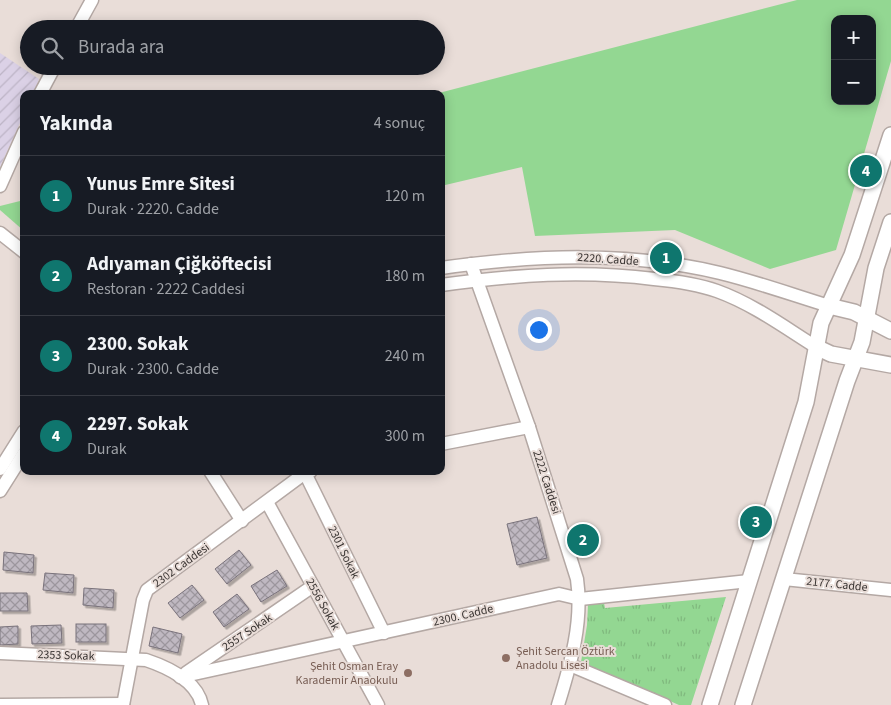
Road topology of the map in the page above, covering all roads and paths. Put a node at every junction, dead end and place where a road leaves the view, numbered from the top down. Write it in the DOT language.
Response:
graph roads {
  1 [pos="92,0"];
  2 [pos="81,20"];
  3 [pos="50,75"];
  4 [pos="42,90"];
  5 [pos="891,135"];
  6 [pos="20,141"];
  7 [pos="0,186"];
  8 [pos="891,222"];
  9 [pos="0,233"];
  10 [pos="20,249"];
  11 [pos="471,264"];
  12 [pos="445,267"];
  13 [pos="477,280"];
  14 [pos="445,284"];
  15 [pos="829,306"];
  16 [pos="867,317"];
  17 [pos="891,331"];
  18 [pos="816,347"];
  19 [pos="856,358"];
  20 [pos="891,365"];
  21 [pos="530,427"];
  22 [pos="20,437"];
  23 [pos="445,443"];
  24 [pos="20,459"];
  25 [pos="0,469"];
  26 [pos="213,475"];
  27 [pos="303,475"];
  28 [pos="308,475"];
  29 [pos="0,491"];
  30 [pos="267,502"];
  31 [pos="242,521"];
  32 [pos="784,579"];
  33 [pos="749,581"];
  34 [pos="313,586"];
  35 [pos="891,590"];
  36 [pos="580,599"];
  37 [pos="384,633"];
  38 [pos="344,642"];
  39 [pos="0,653"];
  40 [pos="131,658"];
  41 [pos="570,665"];
  42 [pos="180,677"];
  43 [pos="1,705"];
  44 [pos="123,705"];
  45 [pos="202,705"];
  46 [pos="378,705"];
  47 [pos="558,705"];
  48 [pos="664,705"];
  49 [pos="710,705"];
  50 [pos="744,705"];
  1 -- 2 [label="street"];
  3 -- 4 [label="street"];
  5 -- 15 [label="main road"];
  6 -- 7 [label="street"];
  8 -- 16 [label="main road"];
  9 -- 10 [label="street"];
  11 -- 12 [label="street, 2220. Cadde"];
  11 -- 13 [label="street, 2222 Caddesi"];
  11 -- 15 [label="street, 2220. Cadde"];
  13 -- 14 [label="street, 2220. Cadde"];
  13 -- 18 [label="street, 2220. Cadde"];
  13 -- 21 [label="street, 2222 Caddesi"];
  15 -- 16 [label="main road"];
  15 -- 18 [label="main road"];
  16 -- 17 [label="main road"];
  16 -- 19 [label="main road"];
  18 -- 19 [label="main road"];
  18 -- 33 [label="main road"];
  19 -- 20 [label="main road"];
  19 -- 32 [label="main road"];
  21 -- 23 [label="street"];
  21 -- 36 [label="street, 2222 Caddesi"];
  22 -- 25 [label="street"];
  24 -- 29 [label="street"];
  26 -- 31 [label="street"];
  27 -- 30 [label="street, 2302 Caddesi"];
  28 -- 37 [label="street, 2301 Sokak"];
  30 -- 31 [label="street, 2302 Caddesi"];
  30 -- 34 [label="street, 2556 Sokak"];
  31 -- 40 [label="street, 2302 Caddesi"];
  32 -- 35 [label="street, 2177. Cadde"];
  32 -- 50 [label="main road"];
  33 -- 36 [label="street, 2300. Cadde"];
  33 -- 49 [label="main road"];
  34 -- 38 [label="street, 2556 Sokak"];
  34 -- 42 [label="street, 2557 Sokak"];
  36 -- 37 [label="street, 2300. Cadde"];
  36 -- 41 [label="street, 2222 Caddesi"];
  37 -- 38 [label="street, 2300. Cadde"];
  38 -- 42 [label="street, 2300. Cadde"];
  38 -- 46 [label="street, 2556 Sokak"];
  39 -- 40 [label="street, 2353 Sokak"];
  40 -- 42 [label="street, 2353 Sokak"];
  40 -- 44 [label="street, 2302 Caddesi"];
  41 -- 47 [label="street, 2222 Caddesi"];
  41 -- 48 [label="street"];
  42 -- 45 [label="street, 2353 Sokak"];
  43 -- 44 [label="street"];
}
